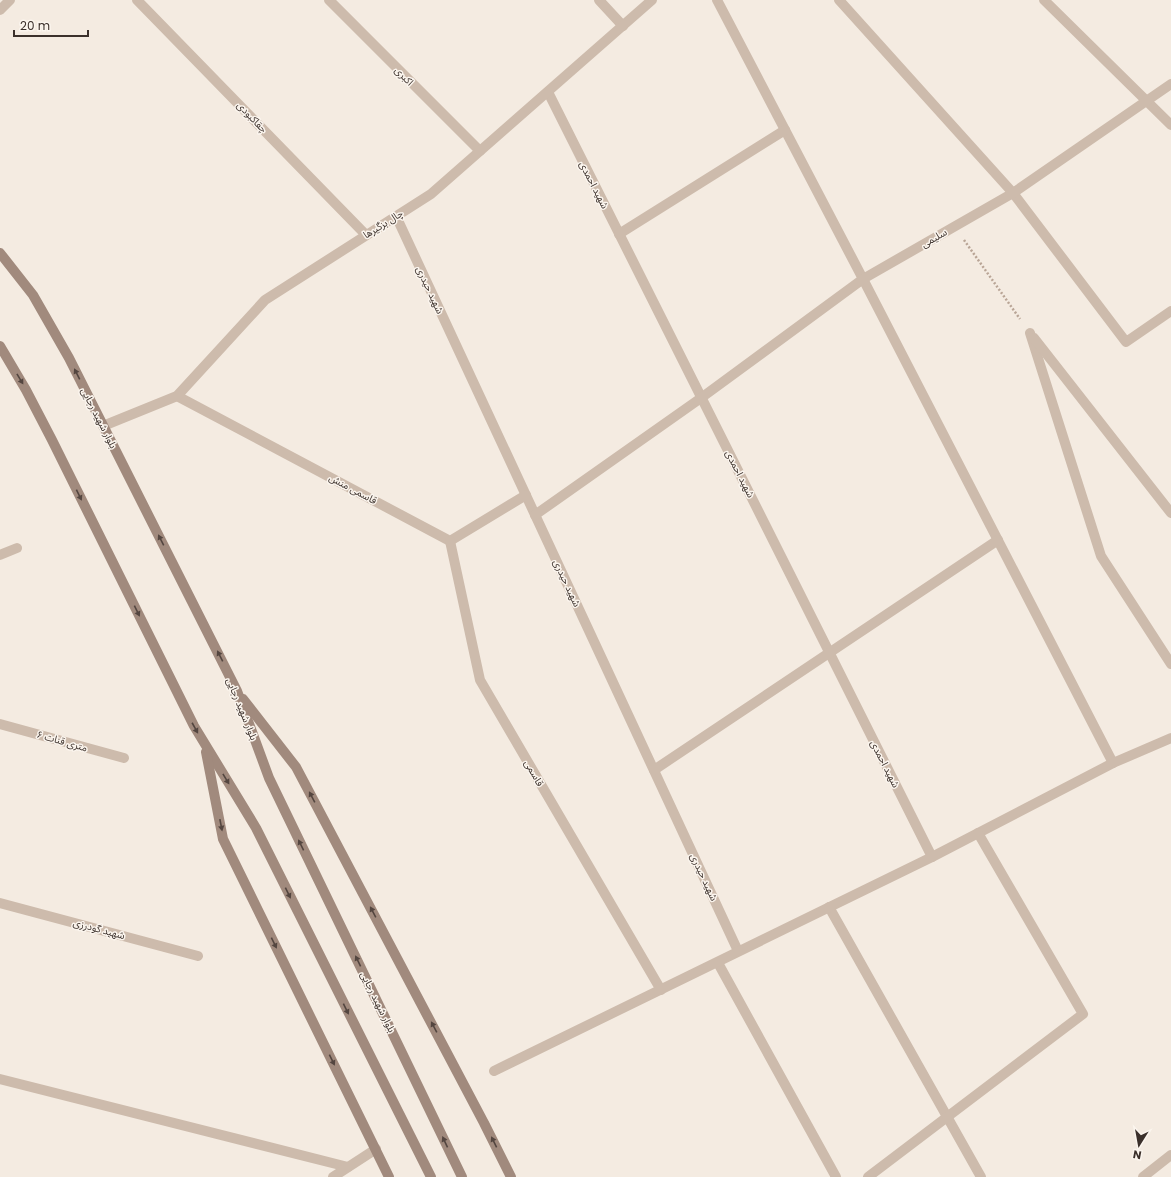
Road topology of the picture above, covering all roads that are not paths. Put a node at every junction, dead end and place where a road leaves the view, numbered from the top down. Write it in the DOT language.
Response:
graph roads {
  1 [pos="10,0"];
  2 [pos="137,0"];
  3 [pos="328,0"];
  4 [pos="599,0"];
  5 [pos="652,0"];
  6 [pos="717,0"];
  7 [pos="839,0"];
  8 [pos="1044,0"];
  9 [pos="0,10"];
  10 [pos="623,26"];
  11 [pos="1171,84"];
  12 [pos="548,92"];
  13 [pos="1147,101"];
  14 [pos="1171,125"];
  15 [pos="785,130"];
  16 [pos="480,151"];
  17 [pos="1013,193"];
  18 [pos="396,216"];
  19 [pos="619,234"];
  20 [pos="366,235"];
  21 [pos="0,253"];
  22 [pos="863,279"];
  23 [pos="1171,311"];
  24 [pos="0,346"];
  25 [pos="177,396"];
  26 [pos="701,398"];
  27 [pos="103,426"];
  28 [pos="526,494"];
  29 [pos="1171,513"];
  30 [pos="535,515"];
  31 [pos="998,540"];
  32 [pos="450,541"];
  33 [pos="17,548"];
  34 [pos="0,555"];
  35 [pos="829,653"];
  36 [pos="1171,664"];
  37 [pos="237,691"];
  38 [pos="0,724"];
  39 [pos="1171,738"];
  40 [pos="205,746"];
  41 [pos="124,758"];
  42 [pos="1113,763"];
  43 [pos="654,770"];
  44 [pos="978,832"];
  45 [pos="932,857"];
  46 [pos="0,903"];
  47 [pos="829,907"];
  48 [pos="738,951"];
  49 [pos="198,956"];
  50 [pos="718,963"];
  51 [pos="661,990"];
  52 [pos="494,1071"];
  53 [pos="0,1079"];
  54 [pos="948,1116"];
  55 [pos="376,1149"];
  56 [pos="1171,1155"];
  57 [pos="348,1167"];
  58 [pos="333,1177"];
  59 [pos="389,1177"];
  60 [pos="431,1177"];
  61 [pos="462,1177"];
  62 [pos="511,1177"];
  63 [pos="836,1177"];
  64 [pos="868,1177"];
  65 [pos="982,1177"];
  66 [pos="1143,1177"];
  1 -- 9 [label="street"];
  2 -- 20 [label="street, چقاکبودی"];
  3 -- 16 [label="street, اکبری"];
  4 -- 10 [label="street"];
  5 -- 10 [label="street, چال بزگیرها"];
  6 -- 15 [label="street"];
  7 -- 17 [label="street"];
  8 -- 13 [label="street"];
  10 -- 12 [label="street, چال بزگیرها"];
  11 -- 13 [label="street, سلیمی"];
  12 -- 16 [label="street, چال بزگیرها"];
  12 -- 19 [label="street, شهید احمدی"];
  13 -- 14 [label="street"];
  13 -- 17 [label="street, سلیمی"];
  15 -- 19 [label="street"];
  15 -- 22 [label="street"];
  16 -- 18 [label="street, چال بزگیرها"];
  17 -- 22 [label="street, سلیمی"];
  17 -- 23 [label="street"];
  18 -- 20 [label="street, چال بزگیرها"];
  18 -- 28 [label="street, شهید حیدری"];
  19 -- 26 [label="street, شهید احمدی"];
  20 -- 25 [label="street, چال بزگیرها"];
  27 -- 21 [label="main road, بلوار شهید رجایی, one-way"];
  22 -- 26 [label="street, سلیمی"];
  22 -- 31 [label="street"];
  24 -- 40 [label="main road, one-way"];
  25 -- 27 [label="street, چال بزگیرها"];
  25 -- 32 [label="street, قاسمی منش"];
  26 -- 30 [label="street, سلیمی"];
  26 -- 35 [label="street, شهید احمدی"];
  37 -- 27 [label="main road, بلوار شهید رجایی, one-way"];
  28 -- 30 [label="street, شهید حیدری"];
  28 -- 32 [label="street"];
  29 -- 36 [label="street"];
  30 -- 43 [label="street, شهید حیدری"];
  31 -- 35 [label="street"];
  31 -- 42 [label="street"];
  32 -- 51 [label="street, قاسمی"];
  33 -- 34 [label="street"];
  35 -- 43 [label="street"];
  35 -- 45 [label="street, شهید احمدی"];
  61 -- 37 [label="main road, بلوار شهید رجایی, one-way"];
  62 -- 37 [label="main road, one-way"];
  38 -- 41 [label="street, ۶ متری قنات"];
  39 -- 42 [label="street"];
  40 -- 55 [label="main road, one-way"];
  40 -- 60 [label="main road, one-way"];
  42 -- 44 [label="street"];
  43 -- 48 [label="street, شهید حیدری"];
  44 -- 45 [label="street"];
  44 -- 54 [label="street"];
  45 -- 47 [label="street"];
  46 -- 49 [label="street, شهید گودرزی"];
  47 -- 48 [label="street"];
  47 -- 54 [label="street"];
  48 -- 50 [label="street"];
  50 -- 51 [label="street"];
  50 -- 63 [label="street"];
  51 -- 52 [label="street"];
  53 -- 57 [label="street"];
  54 -- 64 [label="street"];
  54 -- 65 [label="street"];
  55 -- 57 [label="street"];
  55 -- 59 [label="main road"];
  56 -- 66 [label="street"];
  57 -- 58 [label="street"];
}
